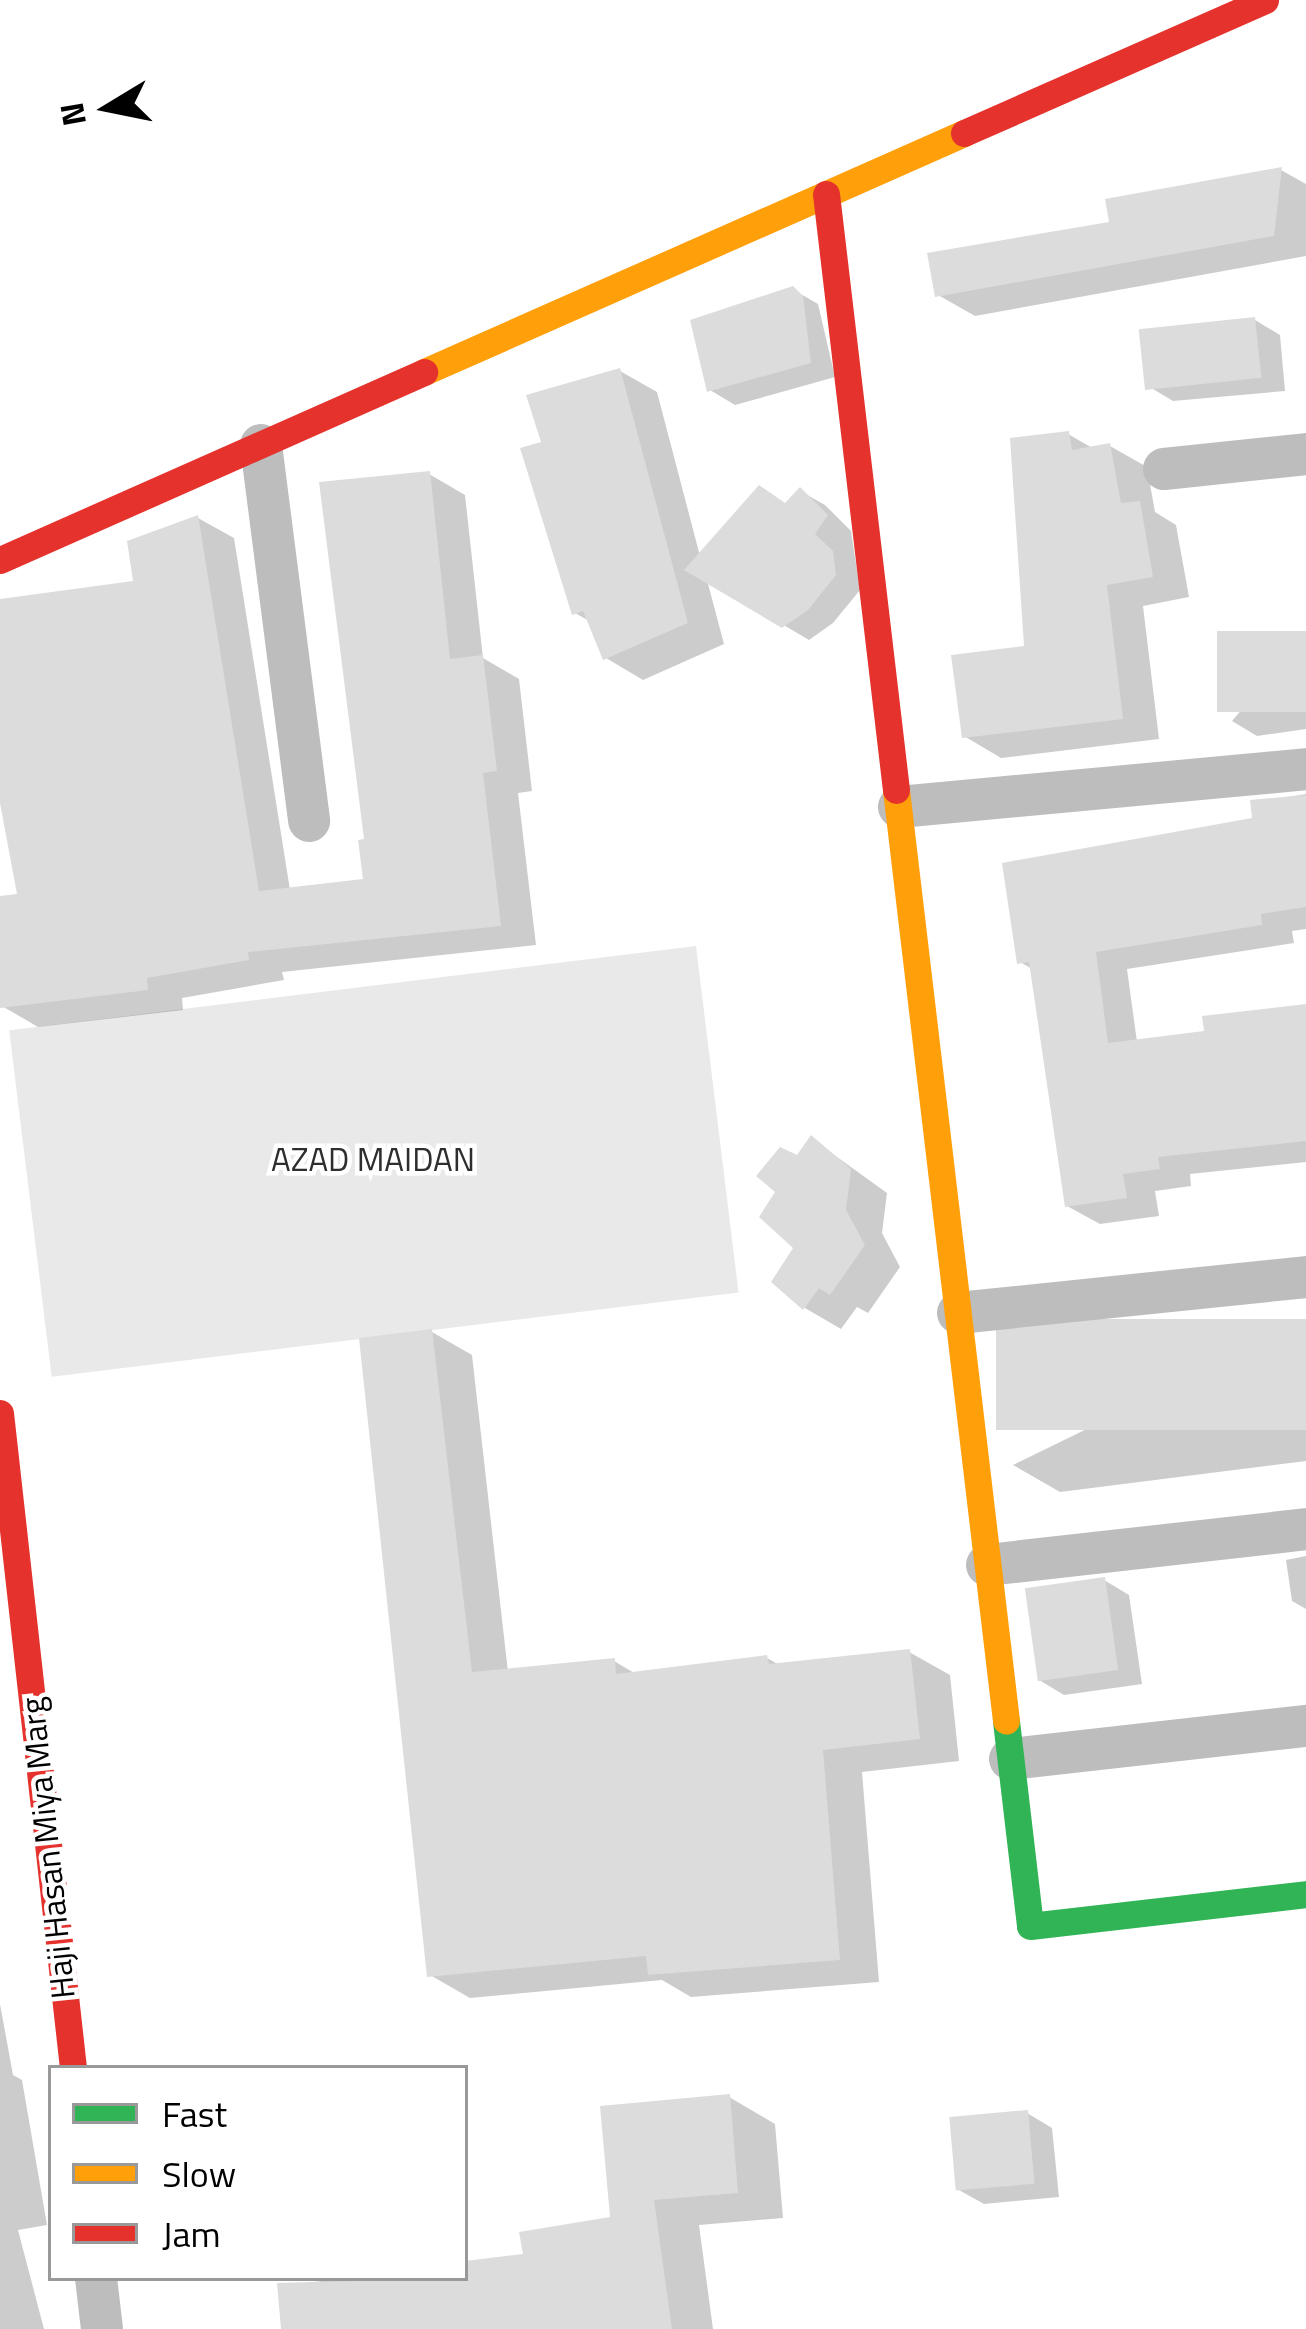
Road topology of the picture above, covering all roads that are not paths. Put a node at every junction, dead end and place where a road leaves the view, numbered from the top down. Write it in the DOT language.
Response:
graph roads {
  1 [pos="1265,0"];
  2 [pos="826,194"];
  3 [pos="261,445"];
  4 [pos="1306,454"];
  5 [pos="1164,469"];
  6 [pos="0,560"];
  7 [pos="1306,769"];
  8 [pos="898,807"];
  9 [pos="309,821"];
  10 [pos="1306,1277"];
  11 [pos="958,1313"];
  12 [pos="0,1413"];
  13 [pos="1306,1529"];
  14 [pos="988,1565"];
  15 [pos="1306,1726"];
  16 [pos="1010,1759"];
  17 [pos="1306,1894"];
  18 [pos="73,2065"];
  19 [pos="96,2281"];
  20 [pos="102,2329"];
  1 -- 2 [label="street"];
  2 -- 3 [label="street"];
  2 -- 8 [label="street"];
  3 -- 6 [label="street"];
  3 -- 9 [label="street"];
  4 -- 5 [label="street"];
  7 -- 8 [label="street"];
  8 -- 11 [label="street"];
  10 -- 11 [label="street"];
  11 -- 14 [label="street"];
  12 -- 18 [label="street, Haji Hasan Miya Marg"];
  13 -- 14 [label="street"];
  14 -- 16 [label="street"];
  15 -- 16 [label="street"];
  16 -- 17 [label="street"];
  19 -- 20 [label="street"];
}
